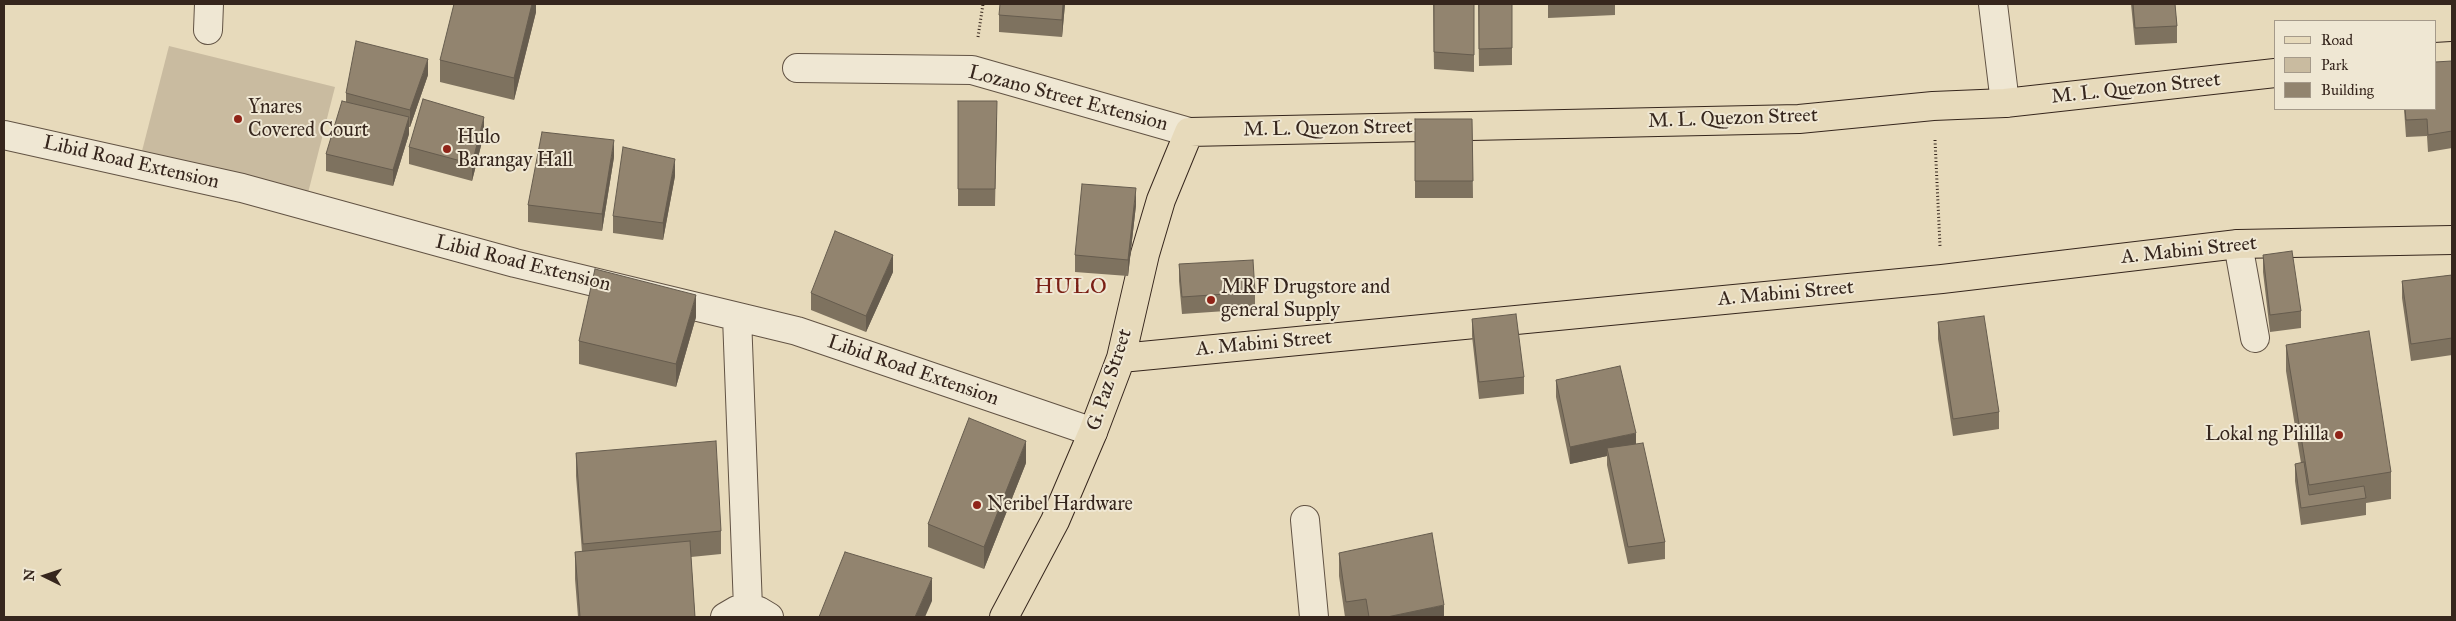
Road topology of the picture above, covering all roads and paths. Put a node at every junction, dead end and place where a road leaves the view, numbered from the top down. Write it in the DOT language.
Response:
graph roads {
  1 [pos="1993,4"];
  2 [pos="2452,56"];
  3 [pos="2436,57"];
  4 [pos="797,68"];
  5 [pos="2274,73"];
  6 [pos="2005,103"];
  7 [pos="1933,106"];
  8 [pos="1189,132"];
  9 [pos="4,135"];
  10 [pos="2452,240"];
  11 [pos="2238,244"];
  12 [pos="1942,279"];
  13 [pos="736,317"];
  14 [pos="2255,338"];
  15 [pos="1121,358"];
  16 [pos="1093,432"];
  17 [pos="1305,520"];
  18 [pos="747,614"];
  19 [pos="1004,617"];
  20 [pos="1314,617"];
  1 -- 6 [label="street"];
  2 -- 3 [label="main road"];
  4 -- 8 [label="street, Lozano Street Extension"];
  5 -- 6 [label="main road, M. L. Quezon Street"];
  6 -- 7 [label="main road, M. L. Quezon Street"];
  7 -- 8 [label="main road, M. L. Quezon Street"];
  7 -- 12 [label="path"];
  8 -- 15 [label="main road, G. Paz Street"];
  9 -- 13 [label="street, Libid Road Extension"];
  10 -- 11 [label="main road, A. Mabini Street"];
  11 -- 12 [label="main road, A. Mabini Street"];
  11 -- 14 [label="street"];
  12 -- 15 [label="main road, A. Mabini Street"];
  13 -- 16 [label="street, Libid Road Extension"];
  13 -- 18 [label="street"];
  15 -- 16 [label="main road, G. Paz Street"];
  16 -- 19 [label="main road, G. Paz Street"];
  17 -- 20 [label="street"];
}
